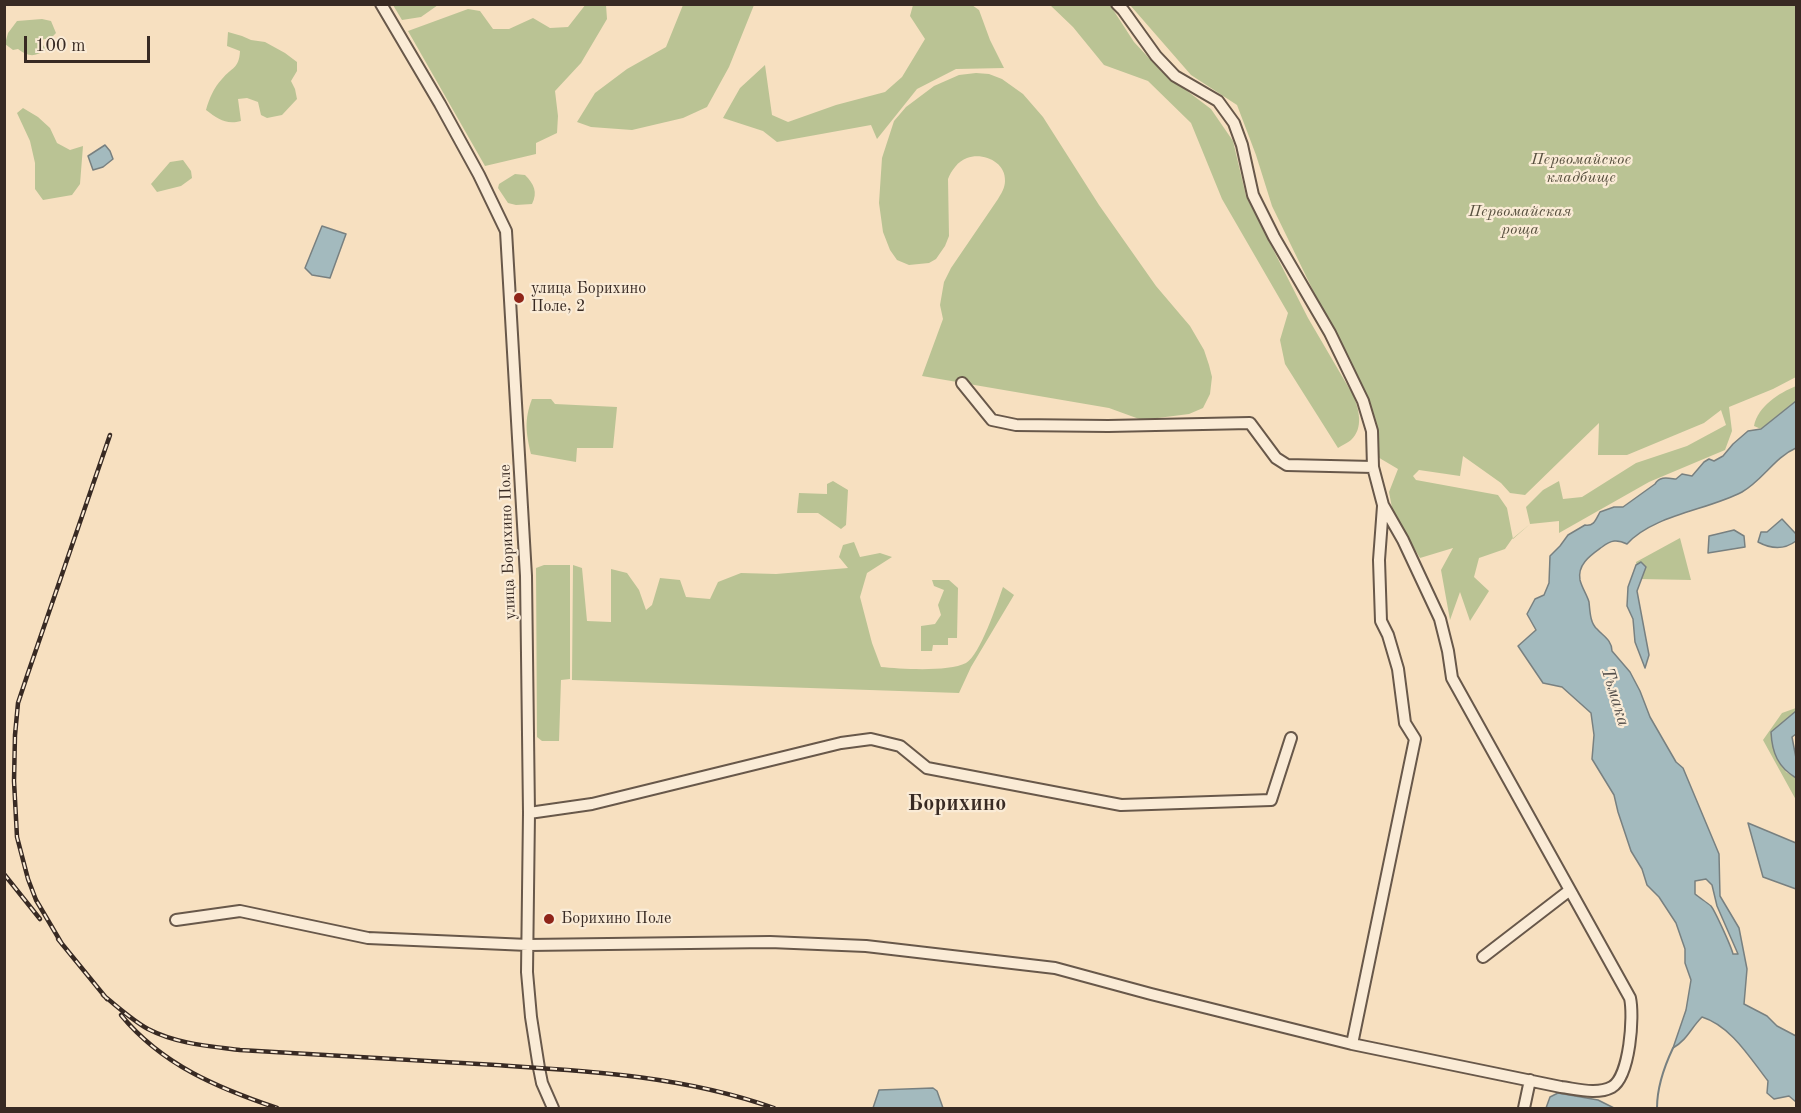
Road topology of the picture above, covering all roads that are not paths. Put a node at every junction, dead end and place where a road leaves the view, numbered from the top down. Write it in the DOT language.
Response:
graph roads {
  1 [pos="381,4"];
  2 [pos="1118,4"];
  3 [pos="962,382"];
  4 [pos="1373,467"];
  5 [pos="1383,505"];
  6 [pos="1291,738"];
  7 [pos="529,813"];
  8 [pos="1570,890"];
  9 [pos="176,920"];
  10 [pos="528,945"];
  11 [pos="1483,957"];
  12 [pos="1352,1044"];
  13 [pos="1530,1080"];
  14 [pos="553,1108"];
  15 [pos="1524,1108"];
  1 -- 7 [label="street, улица Борихино Поле"];
  2 -- 4 [label="street"];
  3 -- 4 [label="street"];
  4 -- 5 [label="street"];
  5 -- 8 [label="street"];
  5 -- 12 [label="street"];
  6 -- 7 [label="street"];
  7 -- 10 [label="street, улица Борихино Поле"];
  8 -- 11 [label="street"];
  8 -- 13 [label="street"];
  9 -- 10 [label="street"];
  10 -- 12 [label="street"];
  10 -- 14 [label="street, улица Борихино Поле"];
  12 -- 13 [label="street"];
  13 -- 15 [label="street"];
}
